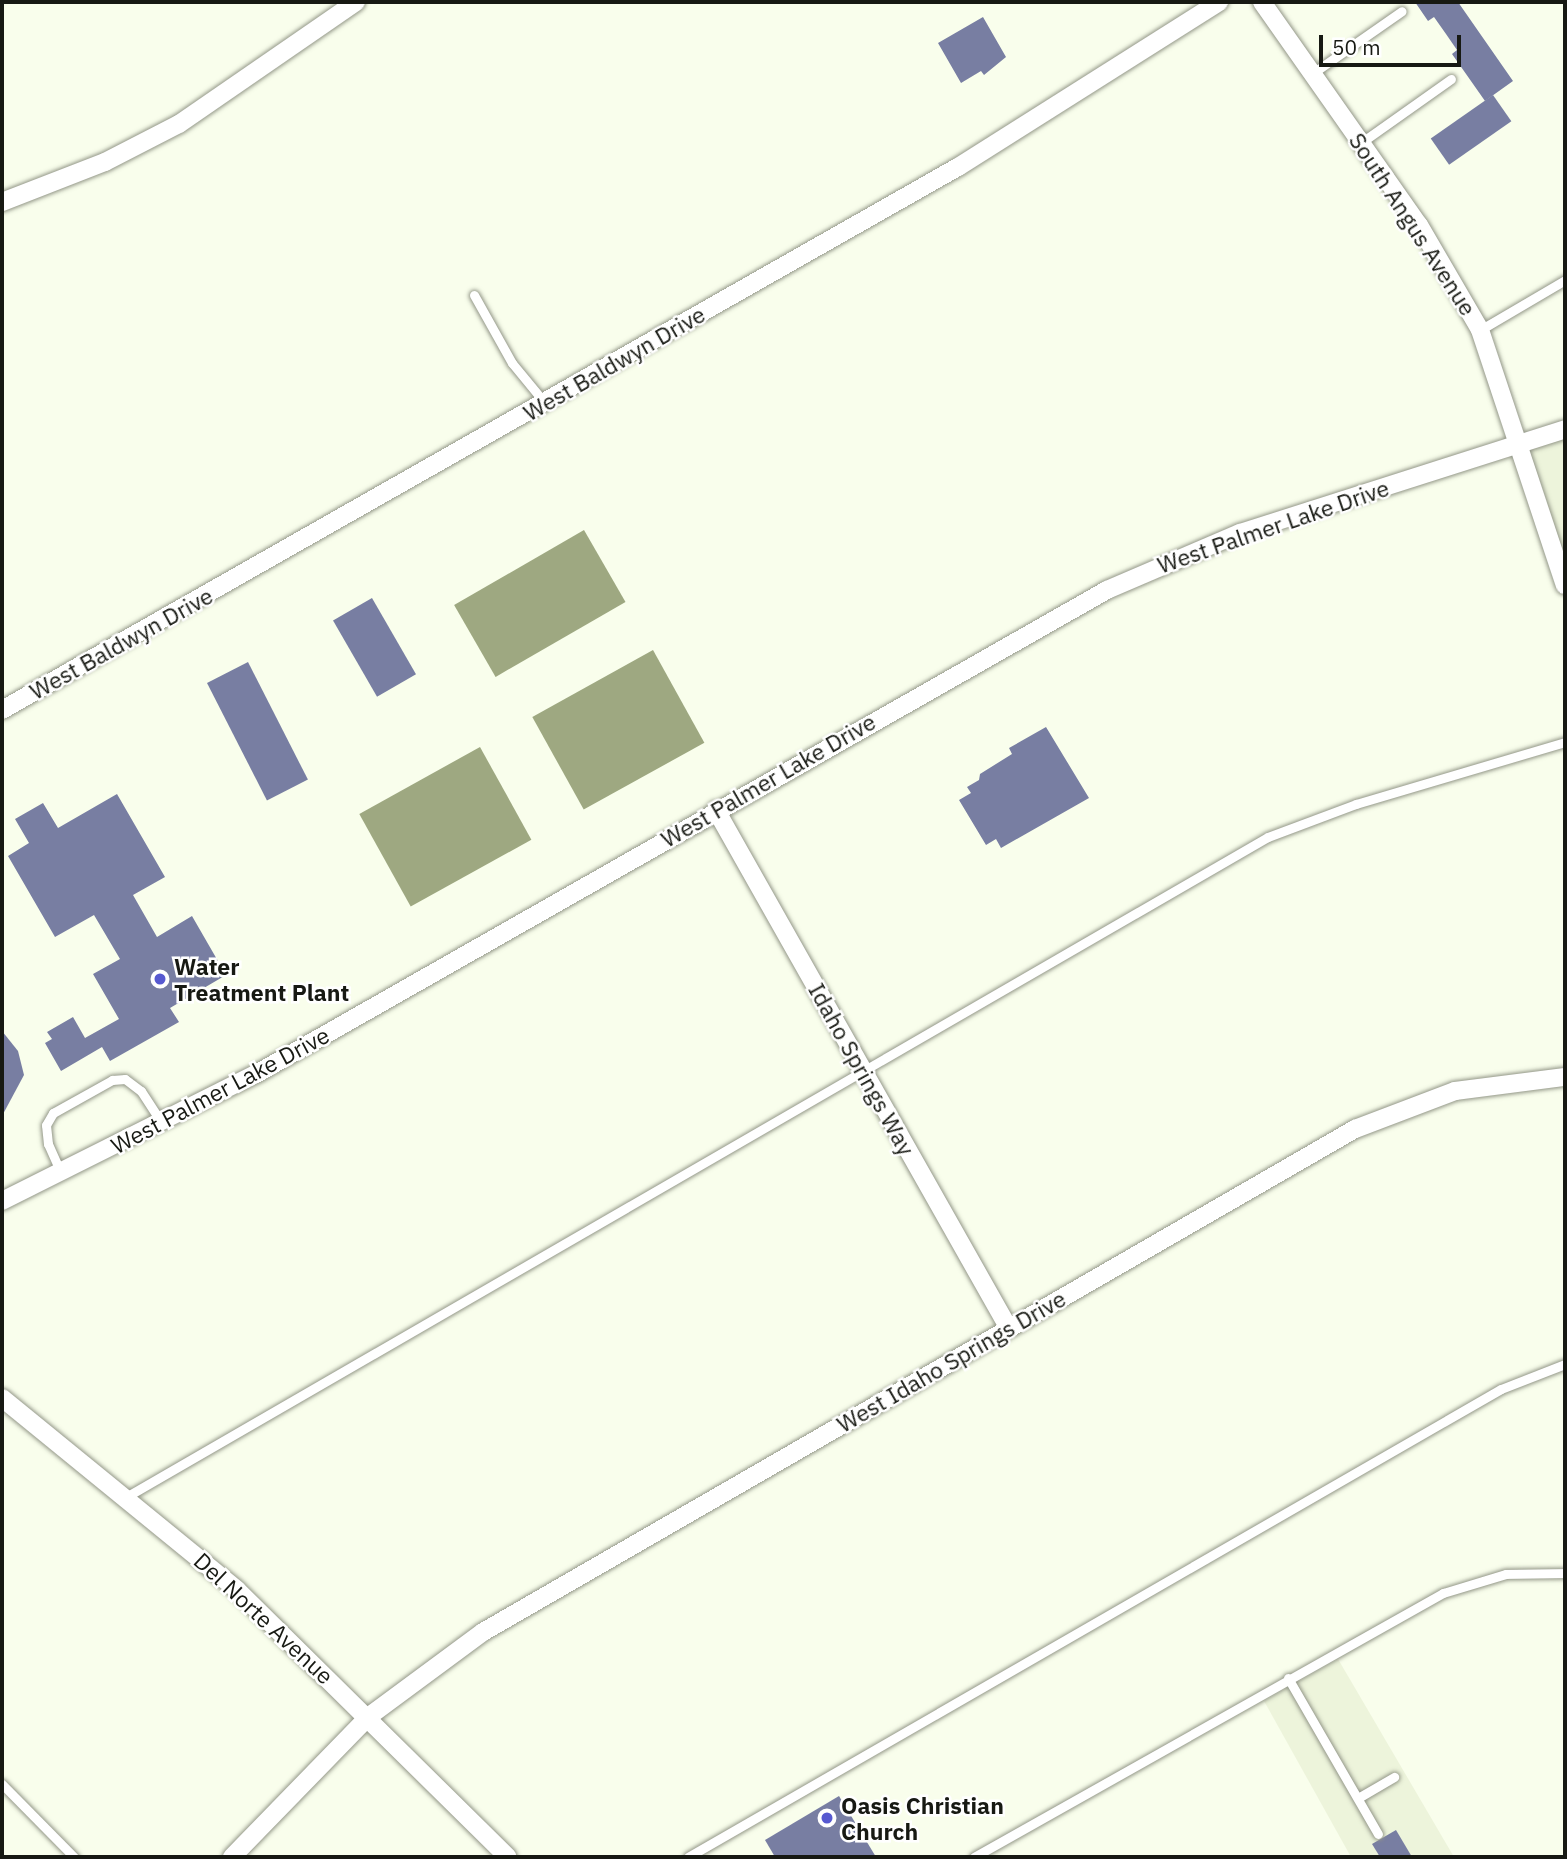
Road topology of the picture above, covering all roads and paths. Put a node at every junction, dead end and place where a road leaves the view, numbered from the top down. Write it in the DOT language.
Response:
graph roads {
  1 [pos="356,2"];
  2 [pos="1219,2"];
  3 [pos="1262,2"];
  4 [pos="1402,11"];
  5 [pos="1312,73"];
  6 [pos="1451,79"];
  7 [pos="1362,142"];
  8 [pos="2,202"];
  9 [pos="1565,280"];
  10 [pos="474,295"];
  11 [pos="1480,330"];
  12 [pos="545,403"];
  13 [pos="1565,429"];
  14 [pos="1520,443"];
  15 [pos="1565,585"];
  16 [pos="2,710"];
  17 [pos="1565,743"];
  18 [pos="716,810"];
  19 [pos="862,1071"];
  20 [pos="1565,1077"];
  21 [pos="162,1124"];
  22 [pos="61,1173"];
  23 [pos="2,1201"];
  24 [pos="1008,1327"];
  25 [pos="1565,1364"];
  26 [pos="2,1398"];
  27 [pos="126,1497"];
  28 [pos="1565,1573"];
  29 [pos="1288,1678"];
  30 [pos="368,1717"];
  31 [pos="1394,1777"];
  32 [pos="2,1784"];
  33 [pos="1358,1798"];
  34 [pos="1378,1834"];
  35 [pos="74,1857"];
  36 [pos="232,1857"];
  37 [pos="508,1857"];
  38 [pos="688,1857"];
  39 [pos="974,1857"];
  1 -- 8 [label="street"];
  2 -- 12 [label="street, West Baldwyn Drive"];
  3 -- 5 [label="street, South Angus Avenue"];
  4 -- 5 [label="lane"];
  5 -- 7 [label="street, South Angus Avenue"];
  6 -- 7 [label="lane"];
  7 -- 11 [label="street, South Angus Avenue"];
  9 -- 11 [label="lane"];
  10 -- 12 [label="lane"];
  11 -- 14 [label="street, South Angus Avenue"];
  12 -- 16 [label="street, West Baldwyn Drive"];
  13 -- 14 [label="street, West Palmer Lake Drive"];
  14 -- 15 [label="street, South Angus Avenue"];
  14 -- 18 [label="street, West Palmer Lake Drive"];
  17 -- 19 [label="lane"];
  18 -- 19 [label="street, Idaho Springs Way"];
  18 -- 21 [label="street, West Palmer Lake Drive"];
  19 -- 24 [label="street, Idaho Springs Way"];
  19 -- 27 [label="lane"];
  20 -- 24 [label="street, West Idaho Springs Drive"];
  21 -- 22 [label="street, West Palmer Lake Drive"];
  21 -- 22 [label="lane"];
  22 -- 23 [label="street, West Palmer Lake Drive"];
  24 -- 30 [label="street, West Idaho Springs Drive"];
  25 -- 38 [label="lane"];
  26 -- 27 [label="street, Del Norte Avenue"];
  27 -- 30 [label="street, Del Norte Avenue"];
  28 -- 29 [label="lane"];
  29 -- 33 [label="lane"];
  29 -- 39 [label="lane"];
  30 -- 36 [label="street, West Idaho Springs Drive"];
  30 -- 37 [label="street, Del Norte Avenue"];
  31 -- 33 [label="lane"];
  32 -- 35 [label="lane"];
  33 -- 34 [label="lane"];
}
